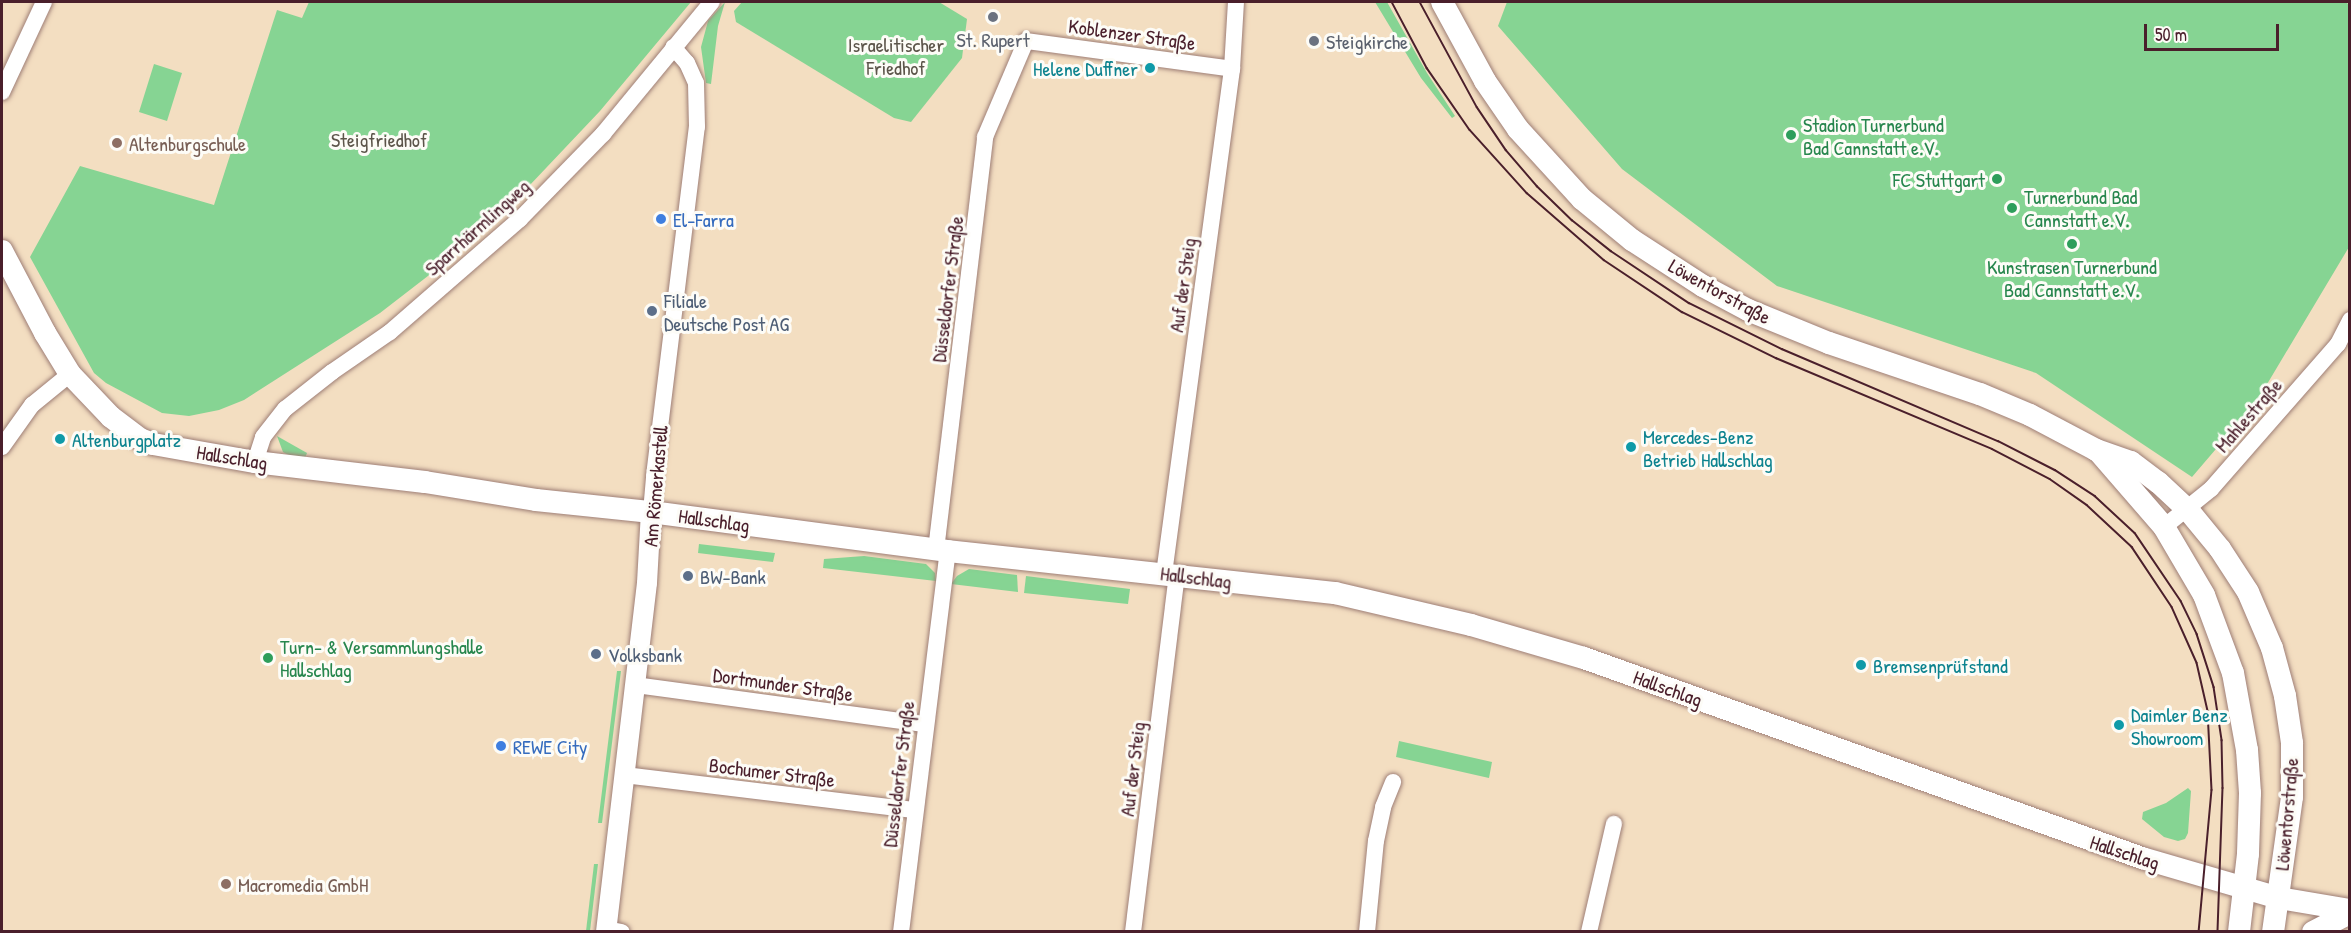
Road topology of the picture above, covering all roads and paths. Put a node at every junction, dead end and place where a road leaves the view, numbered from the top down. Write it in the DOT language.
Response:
graph roads {
  1 [pos="44,2"];
  2 [pos="712,2"];
  3 [pos="1236,2"];
  4 [pos="1442,2"];
  5 [pos="1026,41"];
  6 [pos="673,47"];
  7 [pos="1232,69"];
  8 [pos="2,92"];
  9 [pos="2,251"];
  10 [pos="2349,320"];
  11 [pos="2344,347"];
  12 [pos="70,374"];
  13 [pos="2,447"];
  14 [pos="2096,450"];
  15 [pos="255,462"];
  16 [pos="2187,510"];
  17 [pos="651,512"];
  18 [pos="2164,527"];
  19 [pos="942,550"];
  20 [pos="1171,574"];
  21 [pos="635,685"];
  22 [pos="925,724"];
  23 [pos="624,775"];
  24 [pos="1393,782"];
  25 [pos="914,810"];
  26 [pos="1614,824"];
  27 [pos="2244,888"];
  28 [pos="2278,898"];
  29 [pos="2349,911"];
  30 [pos="611,931"];
  31 [pos="901,932"];
  32 [pos="1132,932"];
  33 [pos="1367,932"];
  34 [pos="1589,932"];
  35 [pos="2239,932"];
  36 [pos="2273,932"];
  37 [pos="2313,932"];
  1 -- 8 [label="street"];
  2 -- 6 [label="street, Sparrhärmlingweg"];
  3 -- 7 [label="street, Auf der Steig"];
  4 -- 14 [label="main road, Löwentorstraße"];
  5 -- 7 [label="street, Koblenzer Straße"];
  5 -- 19 [label="street, Düsseldorfer Straße"];
  6 -- 15 [label="street, Sparrhärmlingweg"];
  6 -- 17 [label="street, Am Römerkastell"];
  7 -- 20 [label="street, Auf der Steig"];
  9 -- 12 [label="main road, Hallschlag"];
  10 -- 11 [label="street, Mahlestraße"];
  11 -- 16 [label="street, Mahlestraße"];
  12 -- 13 [label="street"];
  12 -- 15 [label="main road, Hallschlag"];
  14 -- 16 [label="main road, Löwentorstraße"];
  14 -- 18 [label="main road, Löwentorstraße"];
  15 -- 17 [label="main road, Hallschlag"];
  16 -- 18 [label="street, Mahlestraße"];
  16 -- 28 [label="main road, Löwentorstraße"];
  17 -- 19 [label="main road, Hallschlag"];
  17 -- 21 [label="street, Am Römerkastell"];
  18 -- 27 [label="main road, Löwentorstraße"];
  19 -- 20 [label="main road, Hallschlag"];
  19 -- 22 [label="street, Düsseldorfer Straße"];
  20 -- 27 [label="main road, Hallschlag"];
  20 -- 32 [label="street, Auf der Steig"];
  21 -- 22 [label="street, Dortmunder Straße"];
  21 -- 23 [label="street, Am Römerkastell"];
  22 -- 25 [label="street, Düsseldorfer Straße"];
  23 -- 25 [label="street, Bochumer Straße"];
  23 -- 30 [label="street, Am Römerkastell"];
  24 -- 33 [label="street"];
  25 -- 31 [label="street, Düsseldorfer Straße"];
  26 -- 34 [label="street"];
  27 -- 28 [label="main road, Hallschlag"];
  27 -- 35 [label="main road, Löwentorstraße"];
  28 -- 29 [label="main road, Hallschlag"];
  28 -- 36 [label="main road, Löwentorstraße"];
  29 -- 37 [label="main road"];
}
